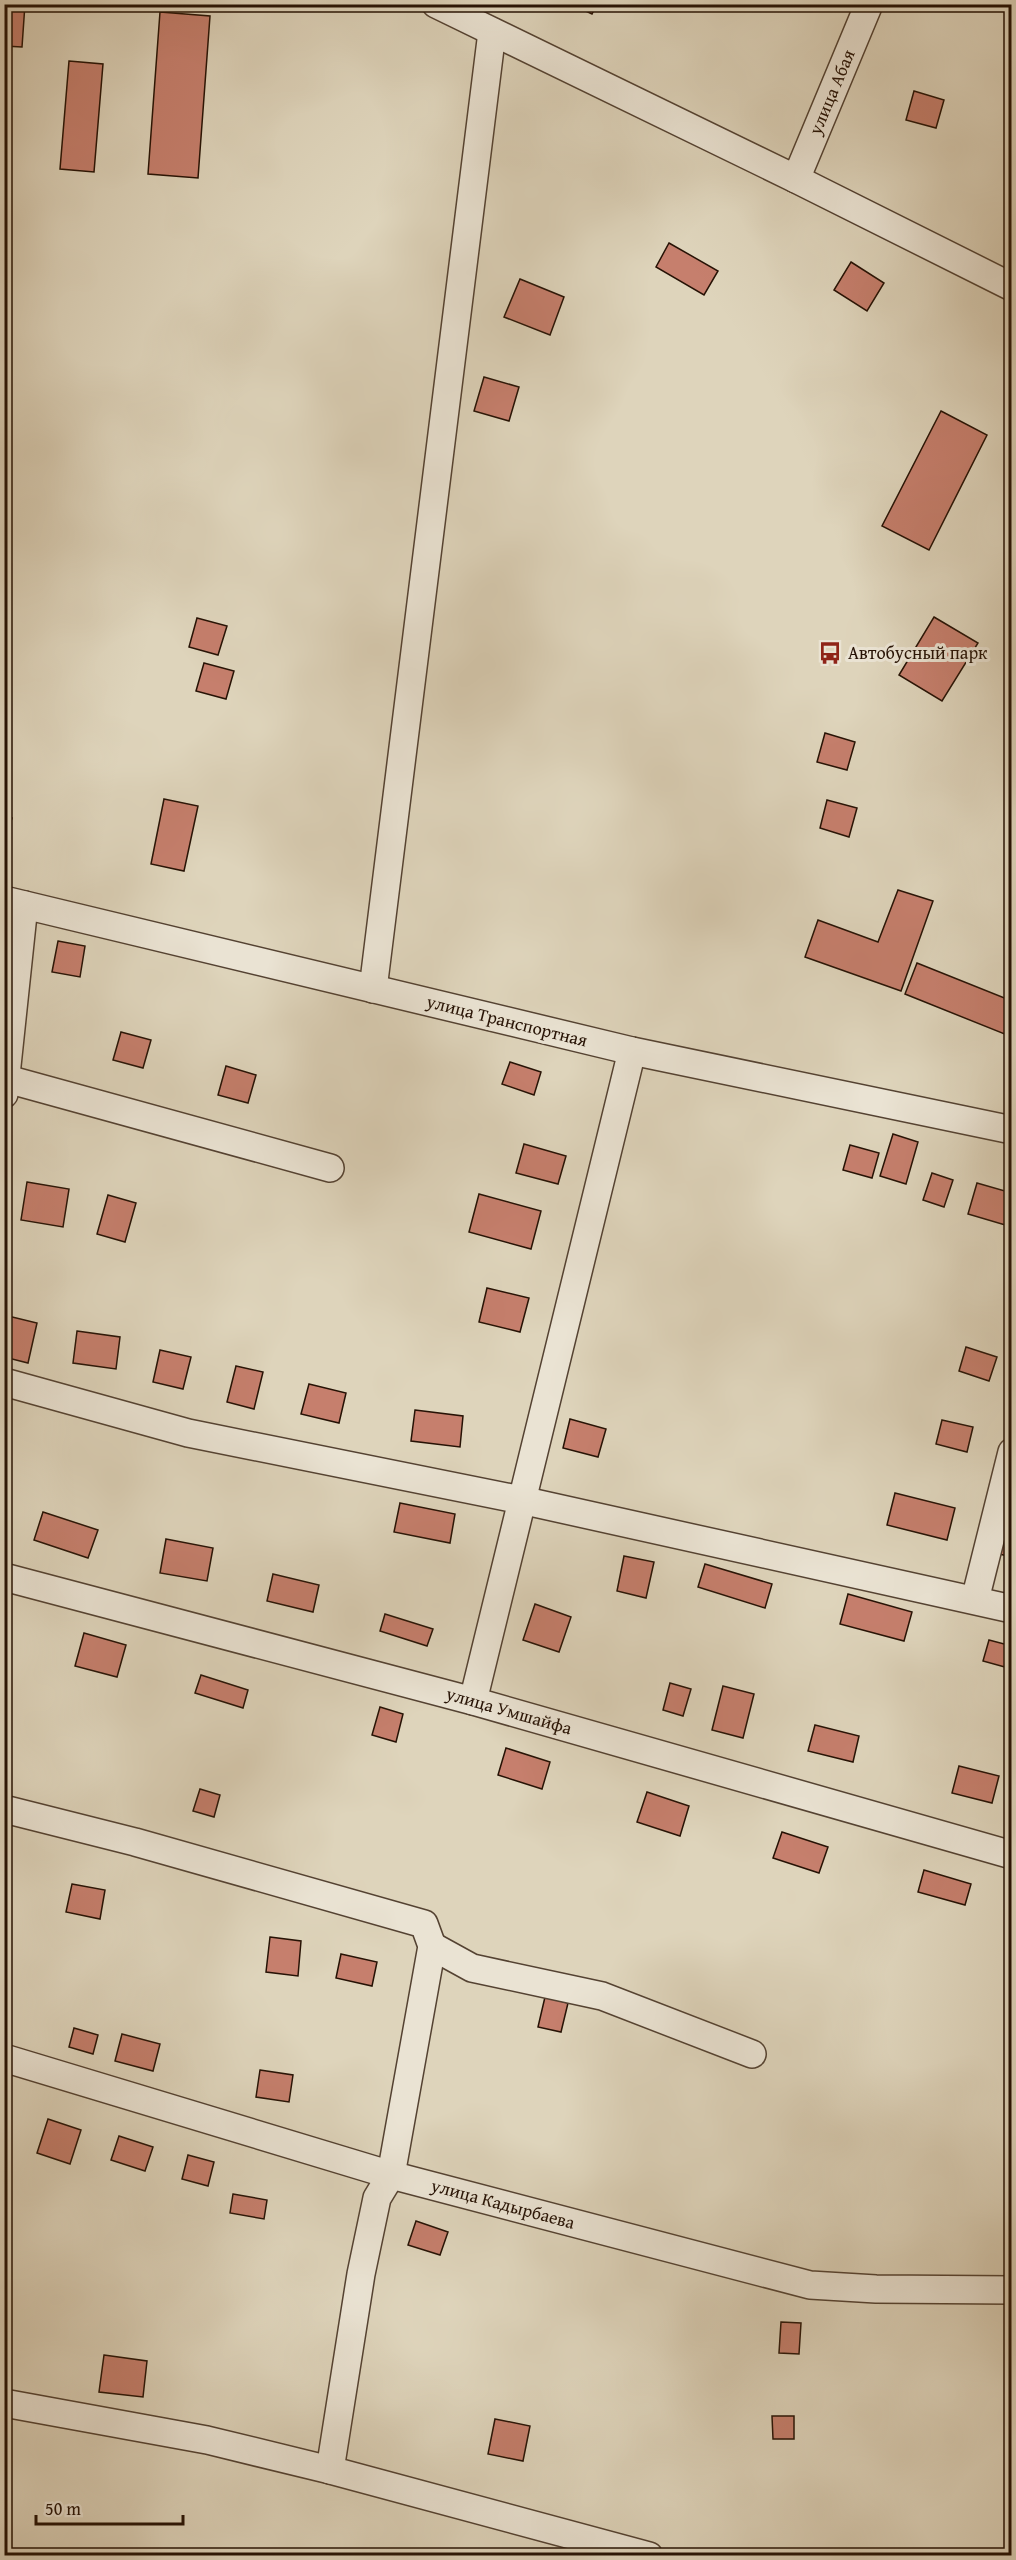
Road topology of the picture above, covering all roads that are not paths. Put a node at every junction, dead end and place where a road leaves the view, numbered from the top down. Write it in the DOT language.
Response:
graph roads {
  1 [pos="436,4"];
  2 [pos="869,4"];
  3 [pos="492,32"];
  4 [pos="796,179"];
  5 [pos="1011,287"];
  6 [pos="14,902"];
  7 [pos="373,989"];
  8 [pos="632,1051"];
  9 [pos="6,1087"];
  10 [pos="1011,1130"];
  11 [pos="330,1168"];
  12 [pos="4,1382"];
  13 [pos="1011,1452"];
  14 [pos="520,1500"];
  15 [pos="4,1577"];
  16 [pos="975,1600"];
  17 [pos="1011,1609"];
  18 [pos="473,1701"];
  19 [pos="4,1809"];
  20 [pos="1011,1855"];
  21 [pos="432,1946"];
  22 [pos="752,2054"];
  23 [pos="4,2058"];
  24 [pos="391,2175"];
  25 [pos="1011,2290"];
  26 [pos="4,2403"];
  27 [pos="330,2470"];
  28 [pos="649,2556"];
  1 -- 3 [label="street"];
  2 -- 4 [label="street, улица Абая"];
  3 -- 4 [label="street"];
  3 -- 7 [label="street"];
  4 -- 5 [label="street"];
  6 -- 7 [label="street, улица Транспортная"];
  6 -- 9 [label="street"];
  7 -- 8 [label="street, улица Транспортная"];
  8 -- 10 [label="street, улица Транспортная"];
  8 -- 14 [label="street"];
  9 -- 11 [label="street"];
  12 -- 14 [label="street"];
  13 -- 16 [label="street"];
  14 -- 16 [label="street"];
  14 -- 18 [label="street"];
  15 -- 18 [label="street, улица Умшайфа"];
  16 -- 17 [label="street"];
  18 -- 20 [label="street, улица Умшайфа"];
  19 -- 21 [label="street"];
  21 -- 22 [label="street"];
  21 -- 24 [label="street"];
  23 -- 24 [label="street, улица Кадырбаева"];
  24 -- 25 [label="street, улица Кадырбаева"];
  24 -- 27 [label="street"];
  26 -- 27 [label="street"];
  27 -- 28 [label="street"];
}
